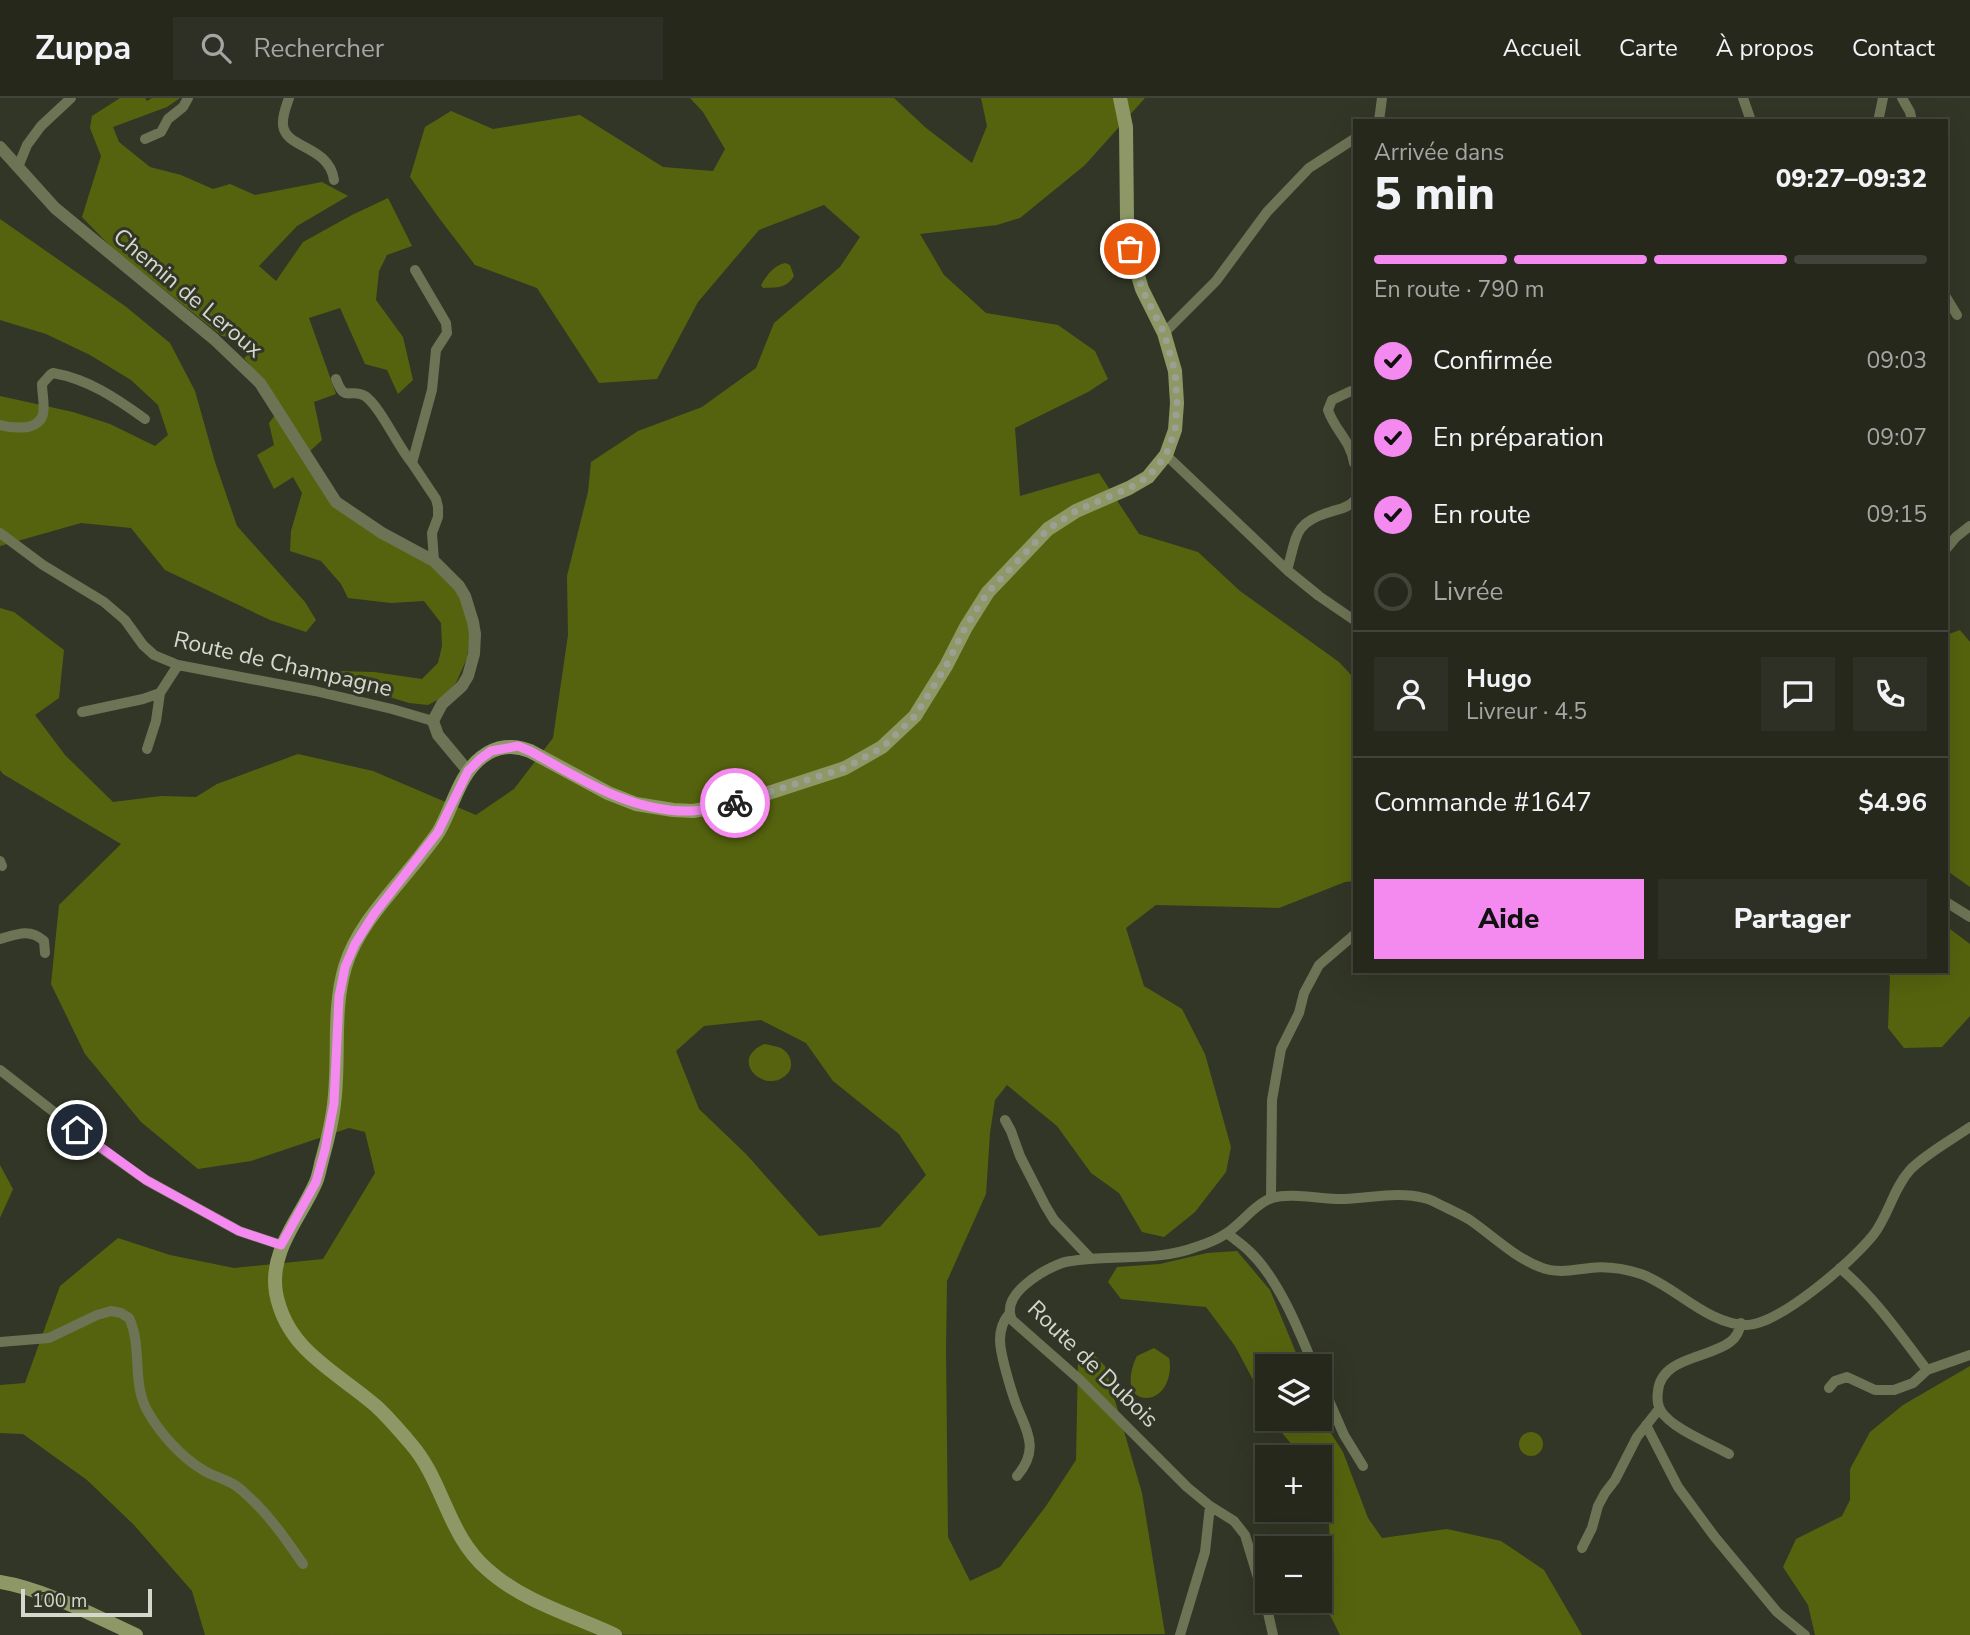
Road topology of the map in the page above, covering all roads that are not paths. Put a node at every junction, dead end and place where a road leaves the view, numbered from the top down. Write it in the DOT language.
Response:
graph roads {
  1 [pos="71,98"];
  2 [pos="188,98"];
  3 [pos="289,98"];
  4 [pos="1120,98"];
  5 [pos="1382,98"];
  6 [pos="1743,98"];
  7 [pos="1884,98"];
  8 [pos="1902,98"];
  9 [pos="1379,119"];
  10 [pos="1750,119"];
  11 [pos="1880,119"];
  12 [pos="1912,119"];
  13 [pos="145,139"];
  14 [pos="1353,140"];
  15 [pos="0,147"];
  16 [pos="18,167"];
  17 [pos="334,180"];
  18 [pos="415,270"];
  19 [pos="1948,300"];
  20 [pos="1957,315"];
  21 [pos="1164,333"];
  22 [pos="335,379"];
  23 [pos="1351,391"];
  24 [pos="145,419"];
  25 [pos="0,425"];
  26 [pos="1166,455"];
  27 [pos="1353,456"];
  28 [pos="412,463"];
  29 [pos="1353,502"];
  30 [pos="1970,526"];
  31 [pos="0,533"];
  32 [pos="1948,546"];
  33 [pos="434,561"];
  34 [pos="1287,570"];
  35 [pos="1353,619"];
  36 [pos="178,665"];
  37 [pos="160,693"];
  38 [pos="82,712"];
  39 [pos="433,721"];
  40 [pos="147,749"];
  41 [pos="468,771"];
  42 [pos="1948,903"];
  43 [pos="1970,918"];
  44 [pos="1353,936"];
  45 [pos="0,939"];
  46 [pos="44,953"];
  47 [pos="0,1070"];
  48 [pos="1005,1120"];
  49 [pos="1970,1127"];
  50 [pos="1271,1198"];
  51 [pos="1227,1233"];
  52 [pos="281,1245"];
  53 [pos="1091,1259"];
  54 [pos="1840,1268"];
  55 [pos="1009,1314"];
  56 [pos="1741,1324"];
  57 [pos="0,1342"];
  58 [pos="1309,1354"];
  59 [pos="1970,1355"];
  60 [pos="1927,1370"];
  61 [pos="1829,1388"];
  62 [pos="1332,1408"];
  63 [pos="1659,1409"];
  64 [pos="1646,1425"];
  65 [pos="1729,1454"];
  66 [pos="1363,1466"];
  67 [pos="1017,1476"];
  68 [pos="1210,1506"];
  69 [pos="1582,1548"];
  70 [pos="303,1564"];
  71 [pos="0,1582"];
  72 [pos="136,1635"];
  73 [pos="615,1635"];
  74 [pos="1180,1635"];
  75 [pos="1273,1635"];
  76 [pos="1805,1635"];
  1 -- 16 [label="street"];
  2 -- 13 [label="street"];
  3 -- 17 [label="street"];
  4 -- 21 [label="main road"];
  5 -- 9 [label="street"];
  6 -- 10 [label="street"];
  7 -- 11 [label="street"];
  8 -- 12 [label="street"];
  14 -- 21 [label="street"];
  15 -- 16 [label="street, Chemin de Leroux"];
  16 -- 33 [label="street, Chemin de Leroux"];
  18 -- 28 [label="street"];
  19 -- 20 [label="street"];
  21 -- 26 [label="main road"];
  22 -- 28 [label="street"];
  23 -- 27 [label="street"];
  24 -- 25 [label="street"];
  26 -- 34 [label="street"];
  26 -- 41 [label="main road"];
  28 -- 33 [label="street"];
  29 -- 34 [label="street"];
  30 -- 32 [label="street"];
  31 -- 36 [label="street, Route de Champagne"];
  33 -- 39 [label="street, Chemin de Leroux"];
  34 -- 35 [label="street"];
  36 -- 37 [label="street"];
  36 -- 39 [label="street, Route de Champagne"];
  37 -- 38 [label="street"];
  37 -- 40 [label="street"];
  39 -- 41 [label="street"];
  41 -- 52 [label="main road"];
  42 -- 43 [label="street"];
  44 -- 50 [label="street"];
  45 -- 46 [label="street"];
  47 -- 52 [label="street"];
  48 -- 53 [label="street"];
  49 -- 54 [label="street"];
  50 -- 51 [label="street, Route de Dubois"];
  50 -- 56 [label="street"];
  51 -- 53 [label="street, Route de Dubois"];
  51 -- 58 [label="street"];
  52 -- 73 [label="main road"];
  53 -- 55 [label="street, Route de Dubois"];
  54 -- 56 [label="street"];
  54 -- 60 [label="street"];
  55 -- 67 [label="street"];
  55 -- 68 [label="street, Route de Dubois"];
  56 -- 63 [label="street"];
  57 -- 70 [label="street"];
  59 -- 60 [label="street"];
  60 -- 61 [label="street"];
  62 -- 66 [label="street"];
  63 -- 64 [label="street"];
  63 -- 65 [label="street"];
  64 -- 69 [label="street"];
  64 -- 76 [label="street"];
  68 -- 74 [label="street"];
  68 -- 75 [label="street, Route de Dubois"];
  71 -- 72 [label="main road"];
}
